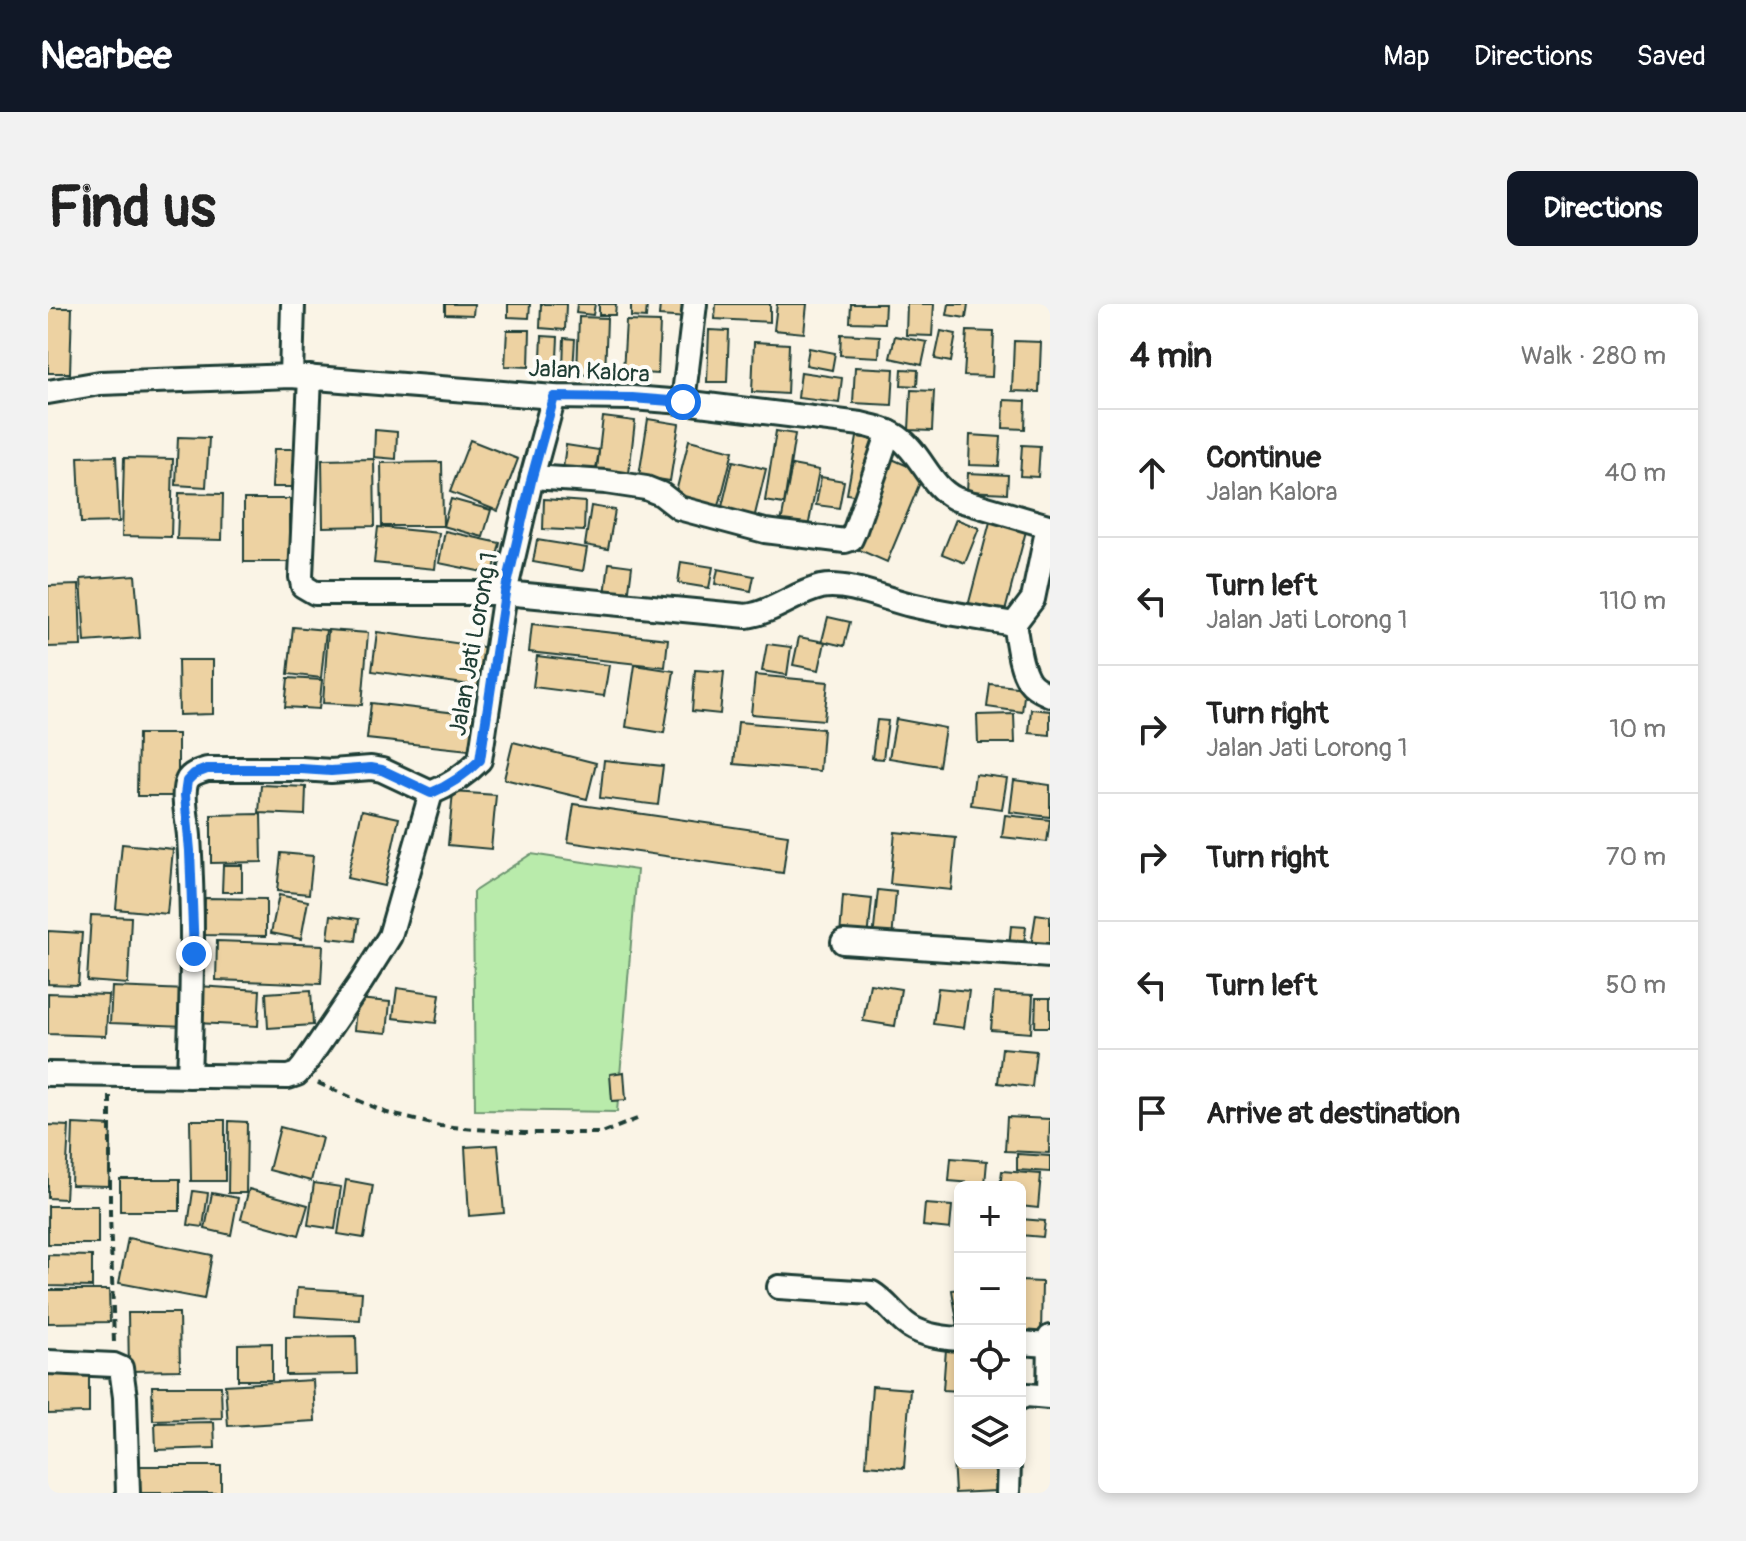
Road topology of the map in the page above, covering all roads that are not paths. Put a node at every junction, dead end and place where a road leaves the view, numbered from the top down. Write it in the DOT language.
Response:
graph roads {
  1 [pos="293,304"];
  2 [pos="695,304"];
  3 [pos="300,377"];
  4 [pos="48,392"];
  5 [pos="554,397"];
  6 [pos="683,402"];
  7 [pos="889,432"];
  8 [pos="532,477"];
  9 [pos="1049,521"];
  10 [pos="505,593"];
  11 [pos="1014,624"];
  12 [pos="1050,695"];
  13 [pos="431,793"];
  14 [pos="843,942"];
  15 [pos="1050,956"];
  16 [pos="48,1074"];
  17 [pos="189,1076"];
  18 [pos="779,1287"];
  19 [pos="954,1339"];
  20 [pos="1049,1341"];
  21 [pos="1026,1343"];
  22 [pos="48,1362"];
  23 [pos="1022,1397"];
  24 [pos="1049,1397"];
  25 [pos="1009,1469"];
  26 [pos="128,1493"];
  27 [pos="1008,1493"];
  1 -- 3 [label="street"];
  2 -- 6 [label="street"];
  3 -- 4 [label="street, Jalan Kalora"];
  3 -- 5 [label="street, Jalan Kalora"];
  3 -- 10 [label="street"];
  5 -- 6 [label="street, Jalan Kalora"];
  5 -- 8 [label="street, Jalan Jati Lorong 1"];
  6 -- 7 [label="street, Jalan Kalora"];
  7 -- 8 [label="street"];
  7 -- 9 [label="street"];
  8 -- 10 [label="street, Jalan Jati Lorong 1"];
  9 -- 11 [label="street"];
  10 -- 11 [label="street"];
  10 -- 13 [label="street, Jalan Jati Lorong 1"];
  11 -- 12 [label="street"];
  13 -- 17 [label="street"];
  13 -- 17 [label="street"];
  14 -- 15 [label="street"];
  16 -- 17 [label="street"];
  18 -- 19 [label="street"];
  20 -- 21 [label="street"];
  20 -- 24 [label="street"];
  22 -- 26 [label="street"];
  23 -- 24 [label="street"];
  25 -- 27 [label="street"];
}
